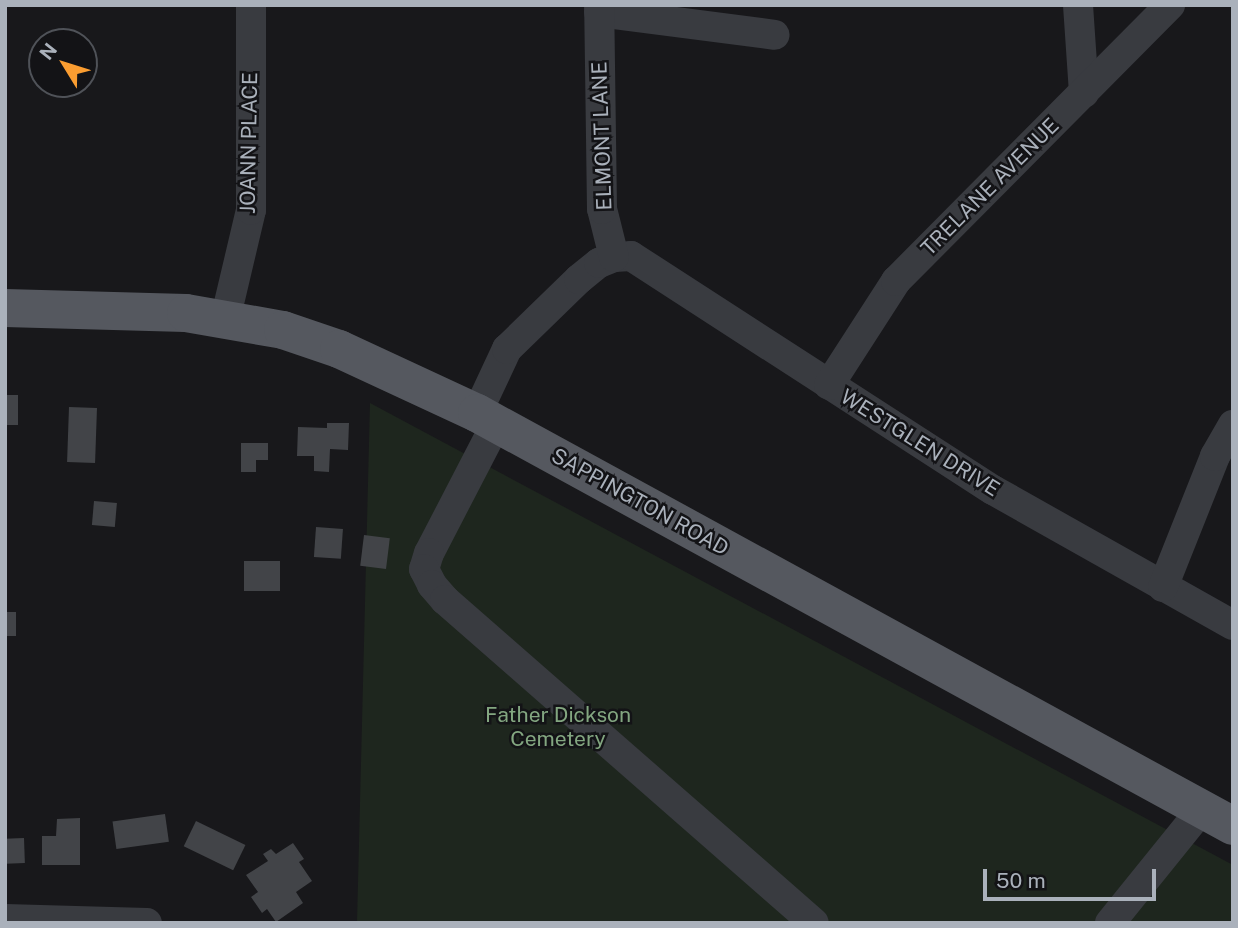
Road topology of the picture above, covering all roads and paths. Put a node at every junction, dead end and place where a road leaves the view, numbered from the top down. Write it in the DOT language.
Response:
graph roads {
  1 [pos="251,5"];
  2 [pos="1079,5"];
  3 [pos="1170,5"];
  4 [pos="599,9"];
  5 [pos="775,36"];
  6 [pos="1084,93"];
  7 [pos="614,257"];
  8 [pos="5,308"];
  9 [pos="225,320"];
  10 [pos="829,385"];
  11 [pos="486,419"];
  12 [pos="1233,425"];
  13 [pos="1163,587"];
  14 [pos="1233,625"];
  15 [pos="1217,818"];
  16 [pos="5,919"];
  17 [pos="803,919"];
  18 [pos="147,923"];
  19 [pos="1110,923"];
  1 -- 9 [label="street, JOANN PLACE"];
  2 -- 6 [label="street"];
  3 -- 6 [label="street, TRELANE AVENUE"];
  4 -- 5 [label="street, ELMONT LANE"];
  4 -- 7 [label="street, ELMONT LANE"];
  6 -- 10 [label="street, TRELANE AVENUE"];
  7 -- 10 [label="street, WESTGLEN DRIVE"];
  7 -- 11 [label="street"];
  8 -- 9 [label="main road, SAPPINGTON ROAD"];
  9 -- 11 [label="main road, SAPPINGTON ROAD"];
  10 -- 13 [label="street, WESTGLEN DRIVE"];
  11 -- 15 [label="main road, SAPPINGTON ROAD"];
  11 -- 17 [label="street"];
  12 -- 13 [label="street"];
  13 -- 14 [label="street, WESTGLEN DRIVE"];
  15 -- 19 [label="street"];
  16 -- 18 [label="street"];
}
